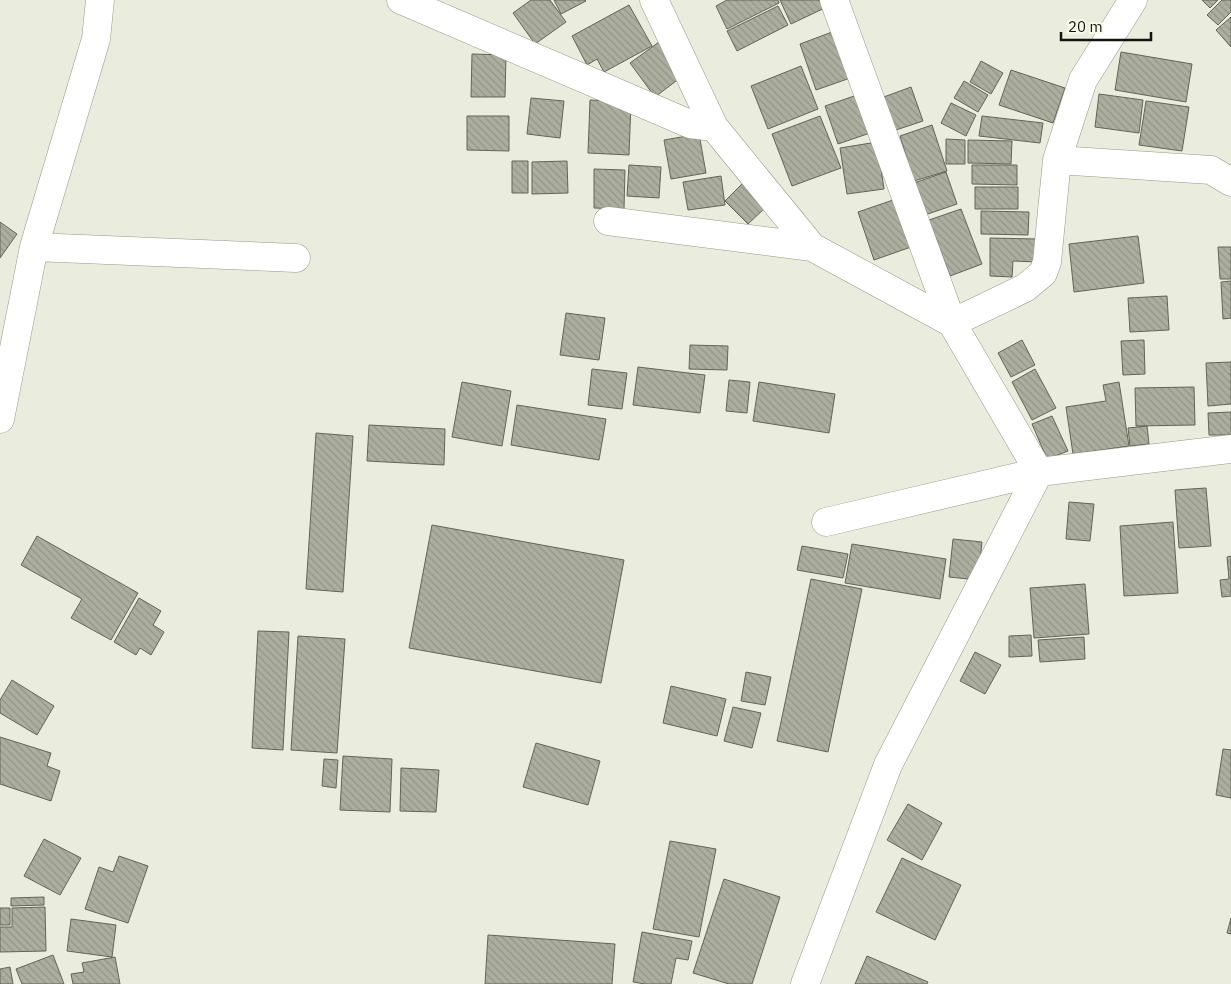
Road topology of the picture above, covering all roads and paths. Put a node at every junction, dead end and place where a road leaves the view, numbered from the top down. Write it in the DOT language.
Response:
graph roads {
  1 [pos="100,0"];
  2 [pos="402,0"];
  3 [pos="654,0"];
  4 [pos="834,0"];
  5 [pos="1133,0"];
  6 [pos="714,127"];
  7 [pos="1056,160"];
  8 [pos="1231,182"];
  9 [pos="608,221"];
  10 [pos="34,247"];
  11 [pos="812,247"];
  12 [pos="296,258"];
  13 [pos="952,324"];
  14 [pos="0,419"];
  15 [pos="1231,449"];
  16 [pos="1039,472"];
  17 [pos="826,522"];
  18 [pos="805,984"];
  1 -- 10 [label="street"];
  2 -- 6 [label="street"];
  3 -- 6 [label="street"];
  4 -- 13 [label="street"];
  5 -- 7 [label="street"];
  6 -- 11 [label="street"];
  7 -- 8 [label="street"];
  7 -- 13 [label="street"];
  9 -- 11 [label="street"];
  10 -- 12 [label="street"];
  10 -- 14 [label="street"];
  11 -- 13 [label="street"];
  13 -- 16 [label="street"];
  15 -- 16 [label="street"];
  16 -- 17 [label="street"];
  16 -- 18 [label="street"];
}
